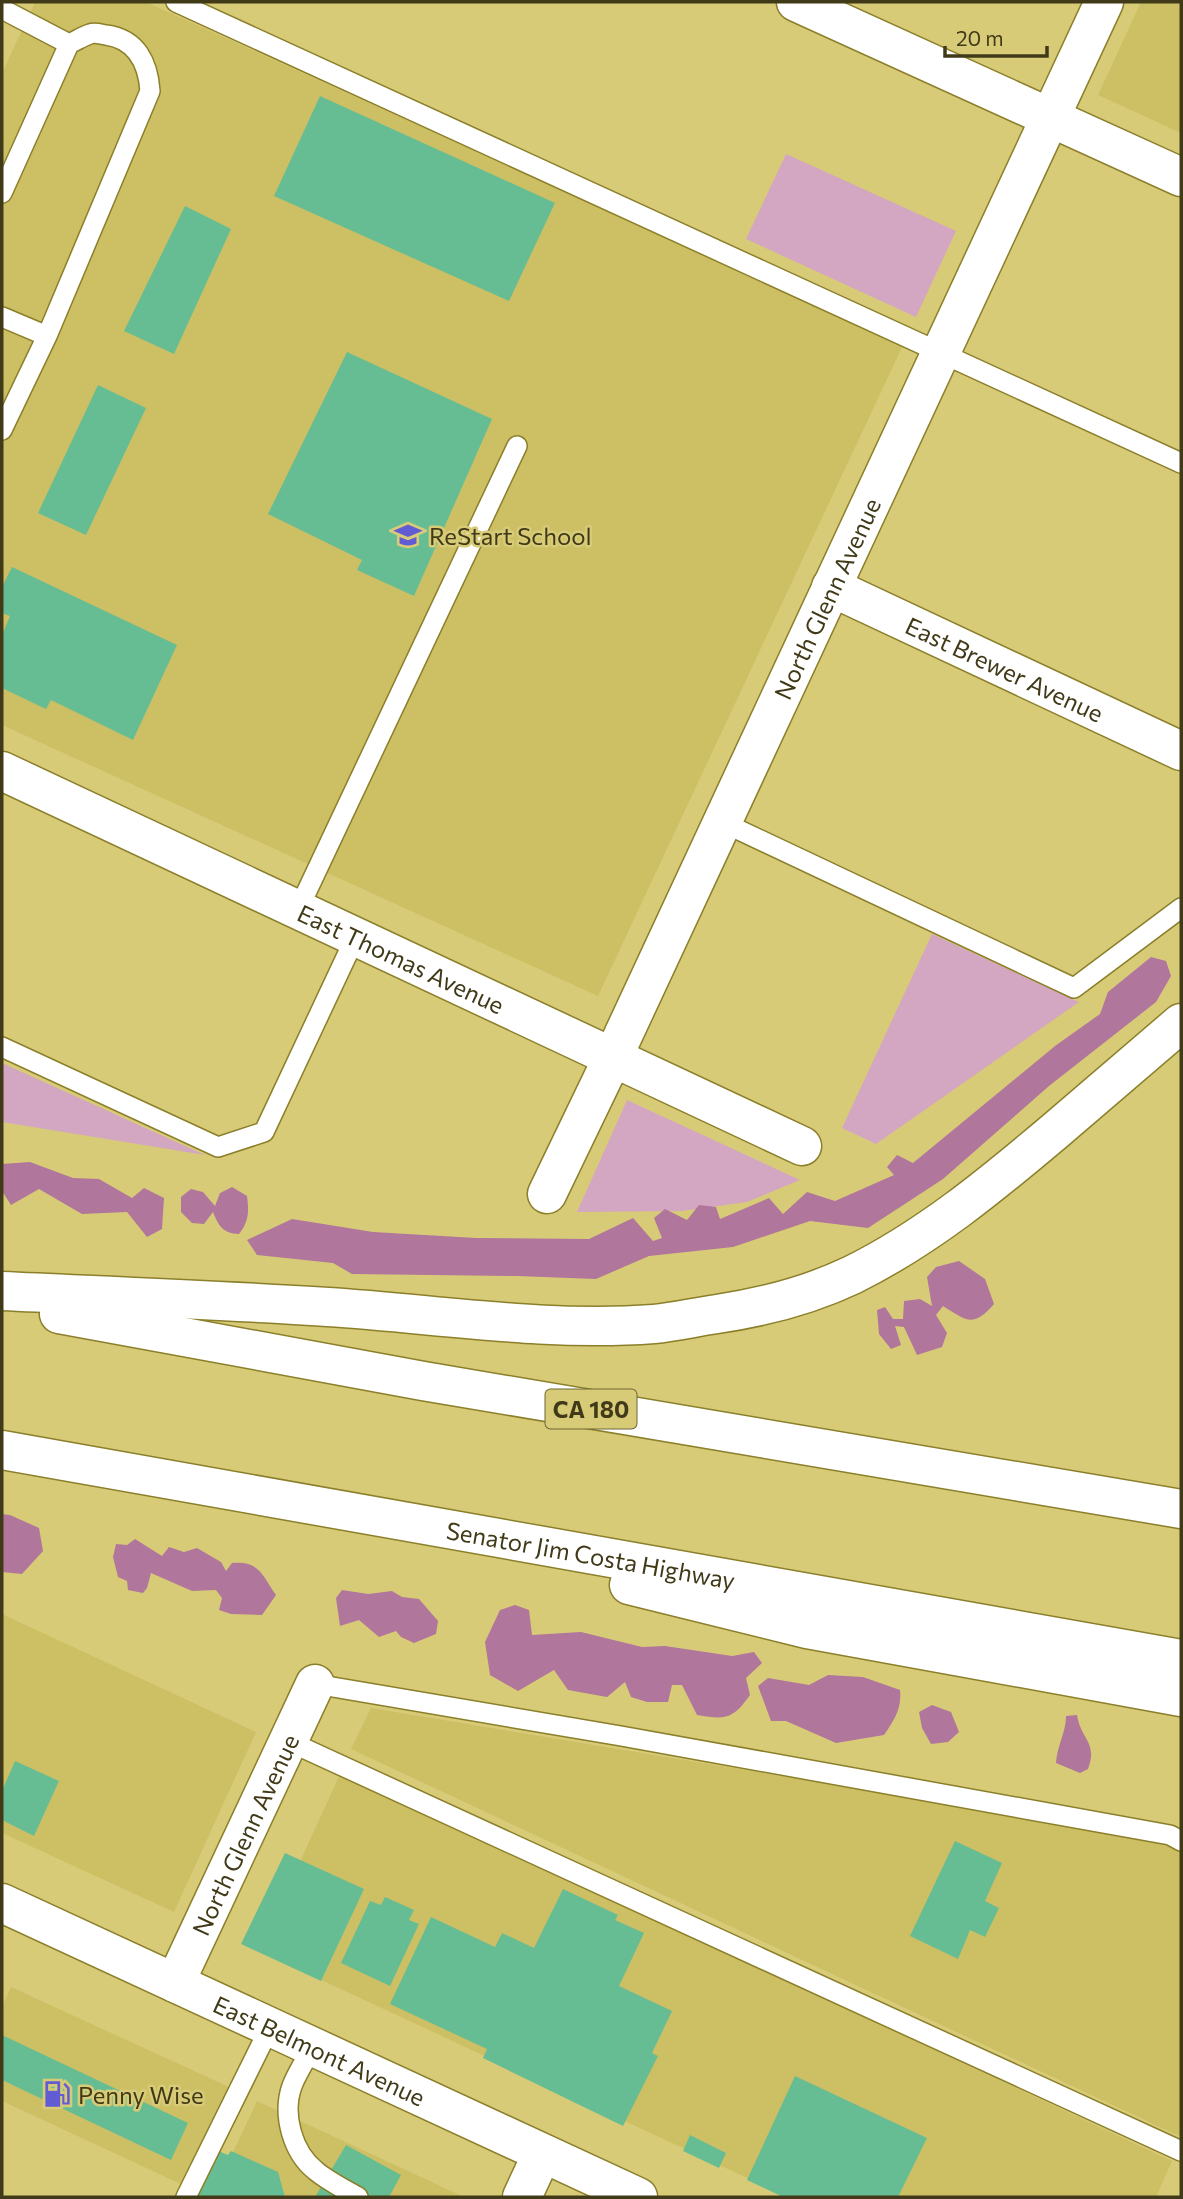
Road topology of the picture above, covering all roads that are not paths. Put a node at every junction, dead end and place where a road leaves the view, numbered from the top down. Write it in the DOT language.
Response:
graph roads {
  1 [pos="176,2"];
  2 [pos="796,2"];
  3 [pos="1104,2"];
  4 [pos="2,9"];
  5 [pos="69,44"];
  6 [pos="1050,118"];
  7 [pos="1181,177"];
  8 [pos="2,193"];
  9 [pos="2,317"];
  10 [pos="47,336"];
  11 [pos="941,352"];
  12 [pos="2,430"];
  13 [pos="517,446"];
  14 [pos="1181,463"];
  15 [pos="831,587"];
  16 [pos="1181,751"];
  17 [pos="2,771"];
  18 [pos="722,822"];
  19 [pos="1181,908"];
  20 [pos="298,909"];
  21 [pos="356,936"];
  22 [pos="1181,1023"];
  23 [pos="2,1047"];
  24 [pos="613,1057"];
  25 [pos="802,1146"];
  26 [pos="547,1194"];
  27 [pos="2,1291"];
  28 [pos="2,1303"];
  29 [pos="2,1450"];
  30 [pos="280,1499"];
  31 [pos="1181,1509"];
  32 [pos="1181,1659"];
  33 [pos="315,1684"];
  34 [pos="1181,1698"];
  35 [pos="288,1741"];
  36 [pos="1181,1841"];
  37 [pos="2,1903"];
  38 [pos="175,1983"];
  39 [pos="271,2027"];
  40 [pos="312,2047"];
  41 [pos="1181,2151"];
  42 [pos="542,2154"];
  43 [pos="186,2197"];
  44 [pos="358,2197"];
  45 [pos="522,2197"];
  46 [pos="638,2197"];
  1 -- 11 [label="lane"];
  2 -- 6 [label="main road"];
  3 -- 6 [label="main road, North Glenn Avenue"];
  4 -- 5 [label="lane"];
  5 -- 8 [label="lane"];
  5 -- 10 [label="lane"];
  6 -- 7 [label="main road"];
  6 -- 11 [label="main road, North Glenn Avenue"];
  9 -- 10 [label="lane"];
  10 -- 12 [label="lane"];
  11 -- 14 [label="lane"];
  11 -- 15 [label="main road, North Glenn Avenue"];
  13 -- 20 [label="lane"];
  15 -- 16 [label="main road, East Brewer Avenue"];
  15 -- 18 [label="main road, North Glenn Avenue"];
  17 -- 20 [label="main road, East Thomas Avenue"];
  18 -- 19 [label="lane"];
  18 -- 24 [label="main road, North Glenn Avenue"];
  20 -- 21 [label="main road, East Thomas Avenue"];
  21 -- 23 [label="lane"];
  21 -- 24 [label="main road, East Thomas Avenue"];
  22 -- 27 [label="main road"];
  24 -- 25 [label="main road, East Thomas Avenue"];
  24 -- 26 [label="main road, North Glenn Avenue"];
  28 -- 31 [label="main road, CA 180"];
  29 -- 30 [label="main road, Senator Jim Costa Highway"];
  30 -- 32 [label="main road, Senator Jim Costa Highway"];
  30 -- 34 [label="main road"];
  33 -- 35 [label="main road, North Glenn Avenue"];
  33 -- 36 [label="lane"];
  35 -- 38 [label="main road, North Glenn Avenue"];
  35 -- 41 [label="lane"];
  37 -- 38 [label="main road, East Belmont Avenue"];
  38 -- 39 [label="main road, East Belmont Avenue"];
  39 -- 40 [label="main road, East Belmont Avenue"];
  39 -- 43 [label="lane"];
  40 -- 42 [label="main road, East Belmont Avenue"];
  40 -- 44 [label="lane"];
  42 -- 45 [label="main road"];
  42 -- 46 [label="main road, East Belmont Avenue"];
}
